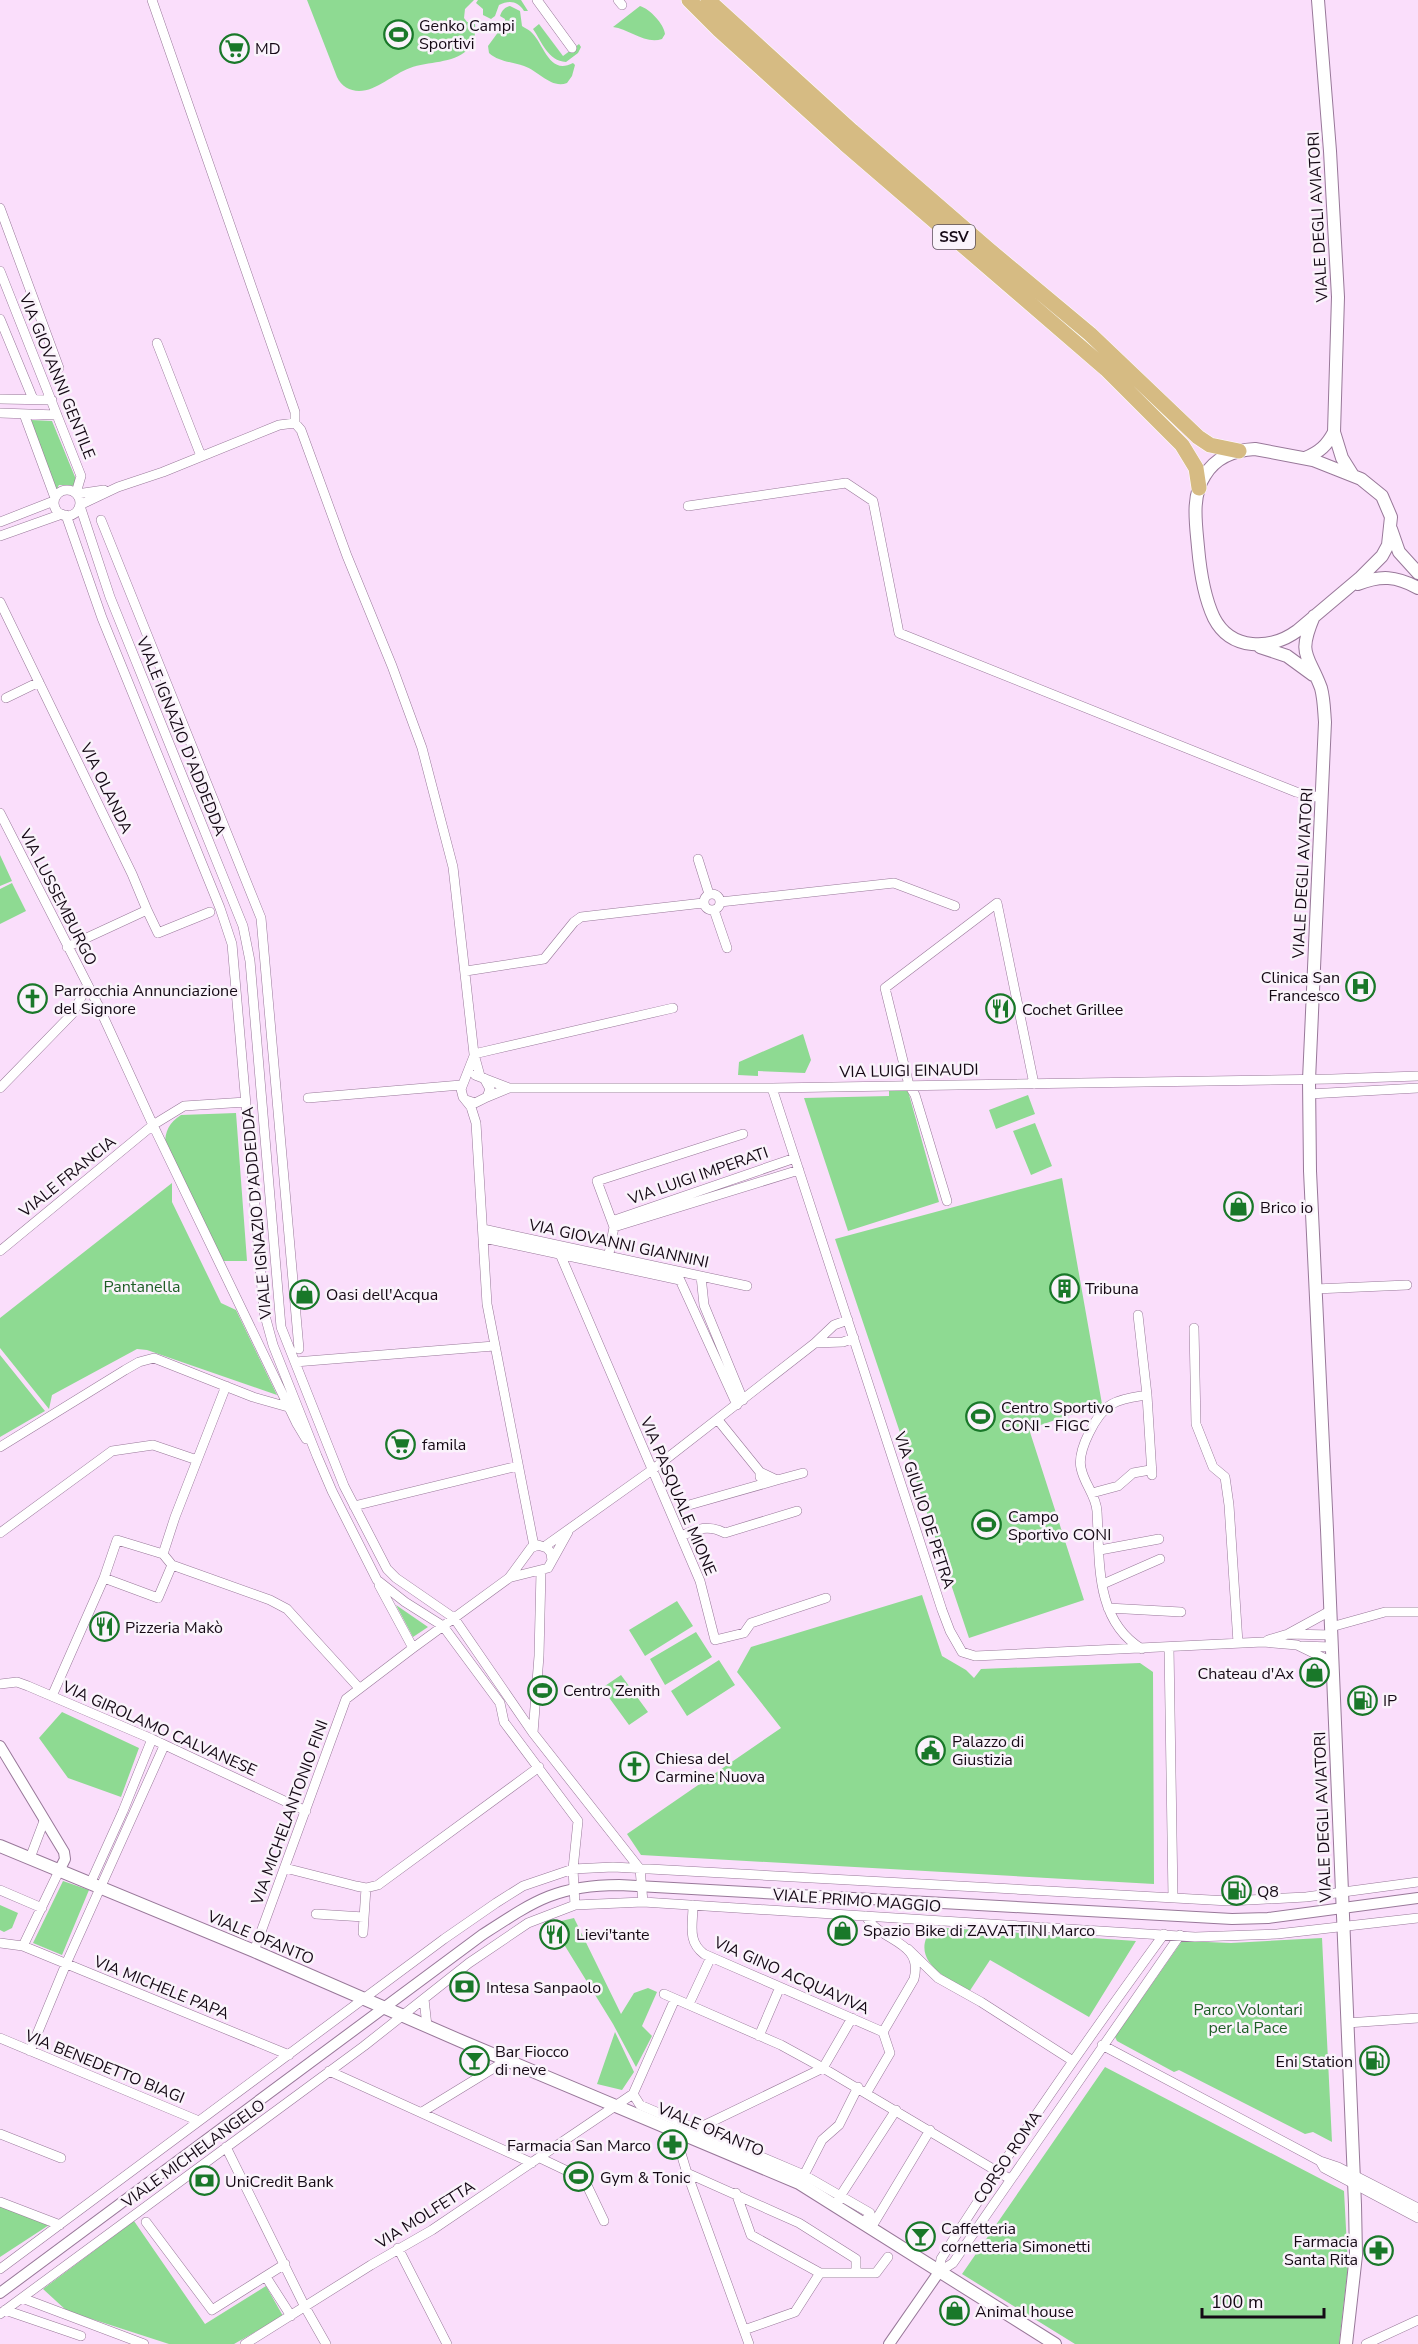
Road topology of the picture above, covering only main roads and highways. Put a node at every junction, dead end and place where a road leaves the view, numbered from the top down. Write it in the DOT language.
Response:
graph roads {
  1 [pos="689,0"];
  2 [pos="708,0"];
  3 [pos="1318,0"];
  4 [pos="1334,432"];
  5 [pos="1239,451"];
  6 [pos="1305,458"];
  7 [pos="1353,475"];
  8 [pos="1199,488"];
  9 [pos="1391,528"];
  10 [pos="1418,573"];
  11 [pos="1348,588"];
  12 [pos="1418,588"];
  13 [pos="1314,616"];
  14 [pos="1252,645"];
  15 [pos="1314,676"];
  16 [pos="0,1846"];
  17 [pos="1056,2344"];
  18 [pos="1346,2344"];
  1 -- 8 [label="highway, SSV"];
  2 -- 5 [label="highway, SSV"];
  3 -- 4 [label="main road, VIALE DEGLI AVIATORI"];
  4 -- 6 [label="main road"];
  4 -- 7 [label="main road, VIALE DEGLI AVIATORI"];
  5 -- 6 [label="main road, VIALE DEGLI AVIATORI"];
  5 -- 8 [label="main road, VIALE DEGLI AVIATORI"];
  6 -- 7 [label="main road, VIALE DEGLI AVIATORI"];
  7 -- 9 [label="main road, VIALE DEGLI AVIATORI"];
  8 -- 14 [label="main road, VIALE DEGLI AVIATORI"];
  9 -- 10 [label="main road, VIALE DEGLI AVIATORI"];
  9 -- 11 [label="main road"];
  11 -- 12 [label="main road"];
  11 -- 13 [label="main road"];
  13 -- 14 [label="main road"];
  13 -- 15 [label="main road, VIALE DEGLI AVIATORI"];
  14 -- 15 [label="main road, VIALE DEGLI AVIATORI"];
  15 -- 18 [label="main road, VIALE DEGLI AVIATORI"];
  16 -- 17 [label="main road, VIALE OFANTO"];
}
